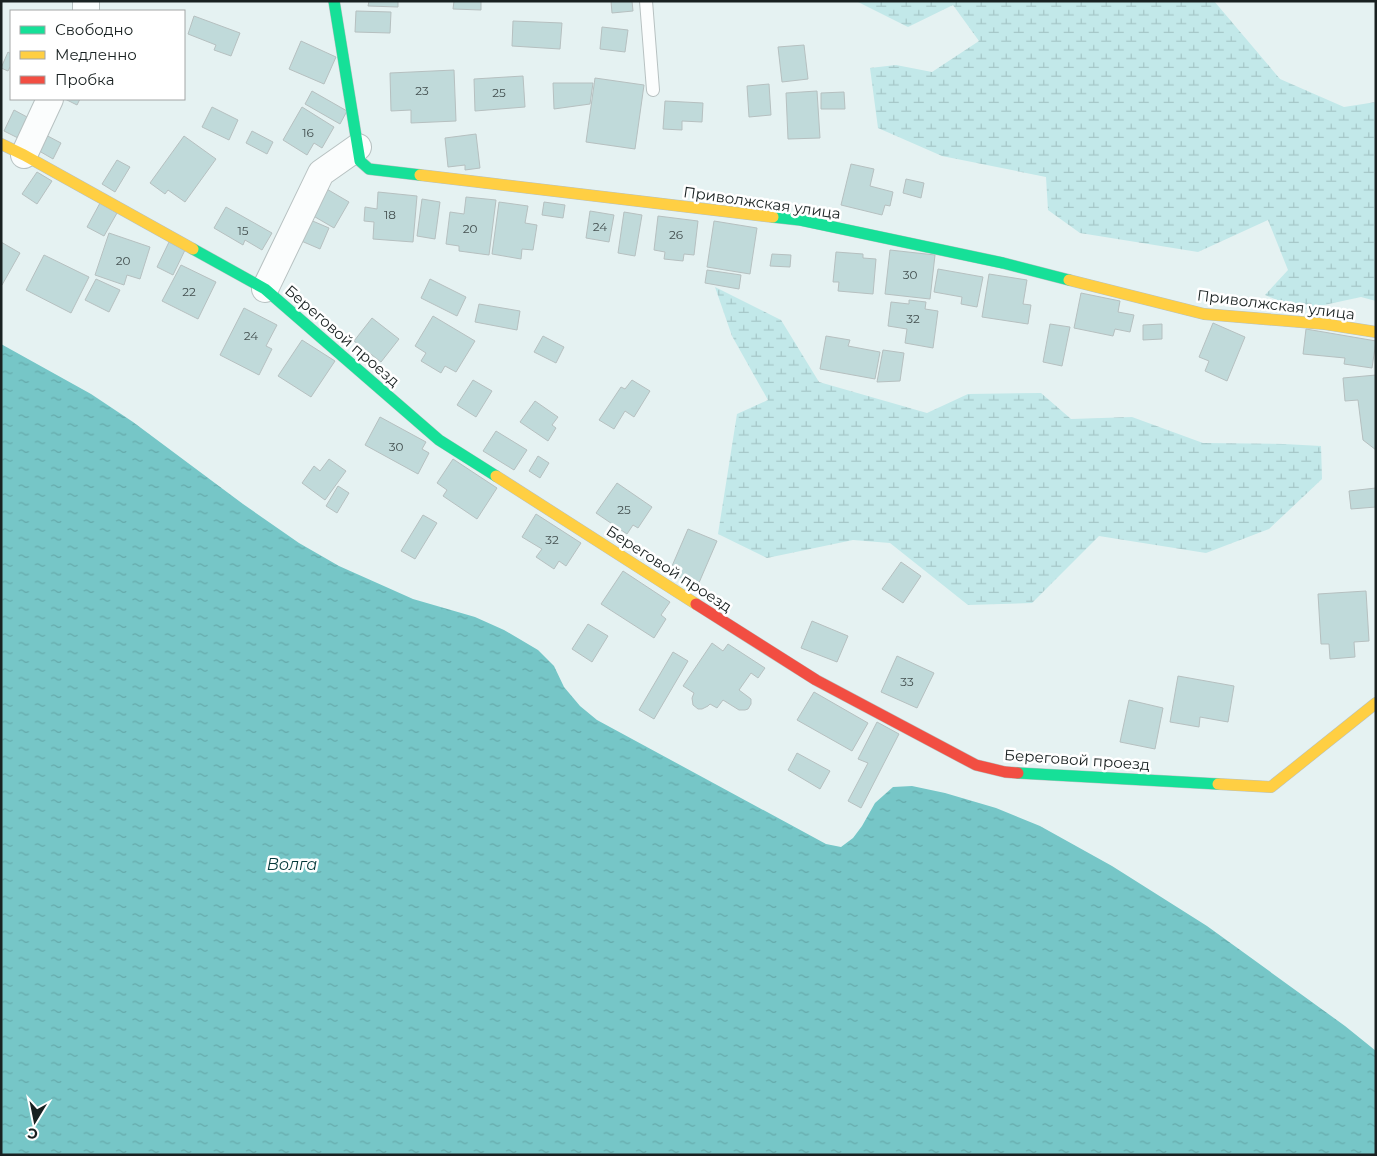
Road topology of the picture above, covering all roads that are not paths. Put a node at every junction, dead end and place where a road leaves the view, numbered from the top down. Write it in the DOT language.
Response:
graph roads {
  1 [pos="334,1"];
  2 [pos="646,1"];
  3 [pos="653,90"];
  4 [pos="49,100"];
  5 [pos="358,147"];
  6 [pos="12,150"];
  7 [pos="265,289"];
  8 [pos="1376,332"];
  9 [pos="1376,703"];
  1 -- 5 [label="street, Приволжская улица"];
  2 -- 3 [label="lane"];
  4 -- 6 [label="street"];
  5 -- 7 [label="street"];
  5 -- 8 [label="street, Приволжская улица"];
  6 -- 7 [label="street, Береговой проезд"];
  7 -- 9 [label="street, Береговой проезд"];
}
